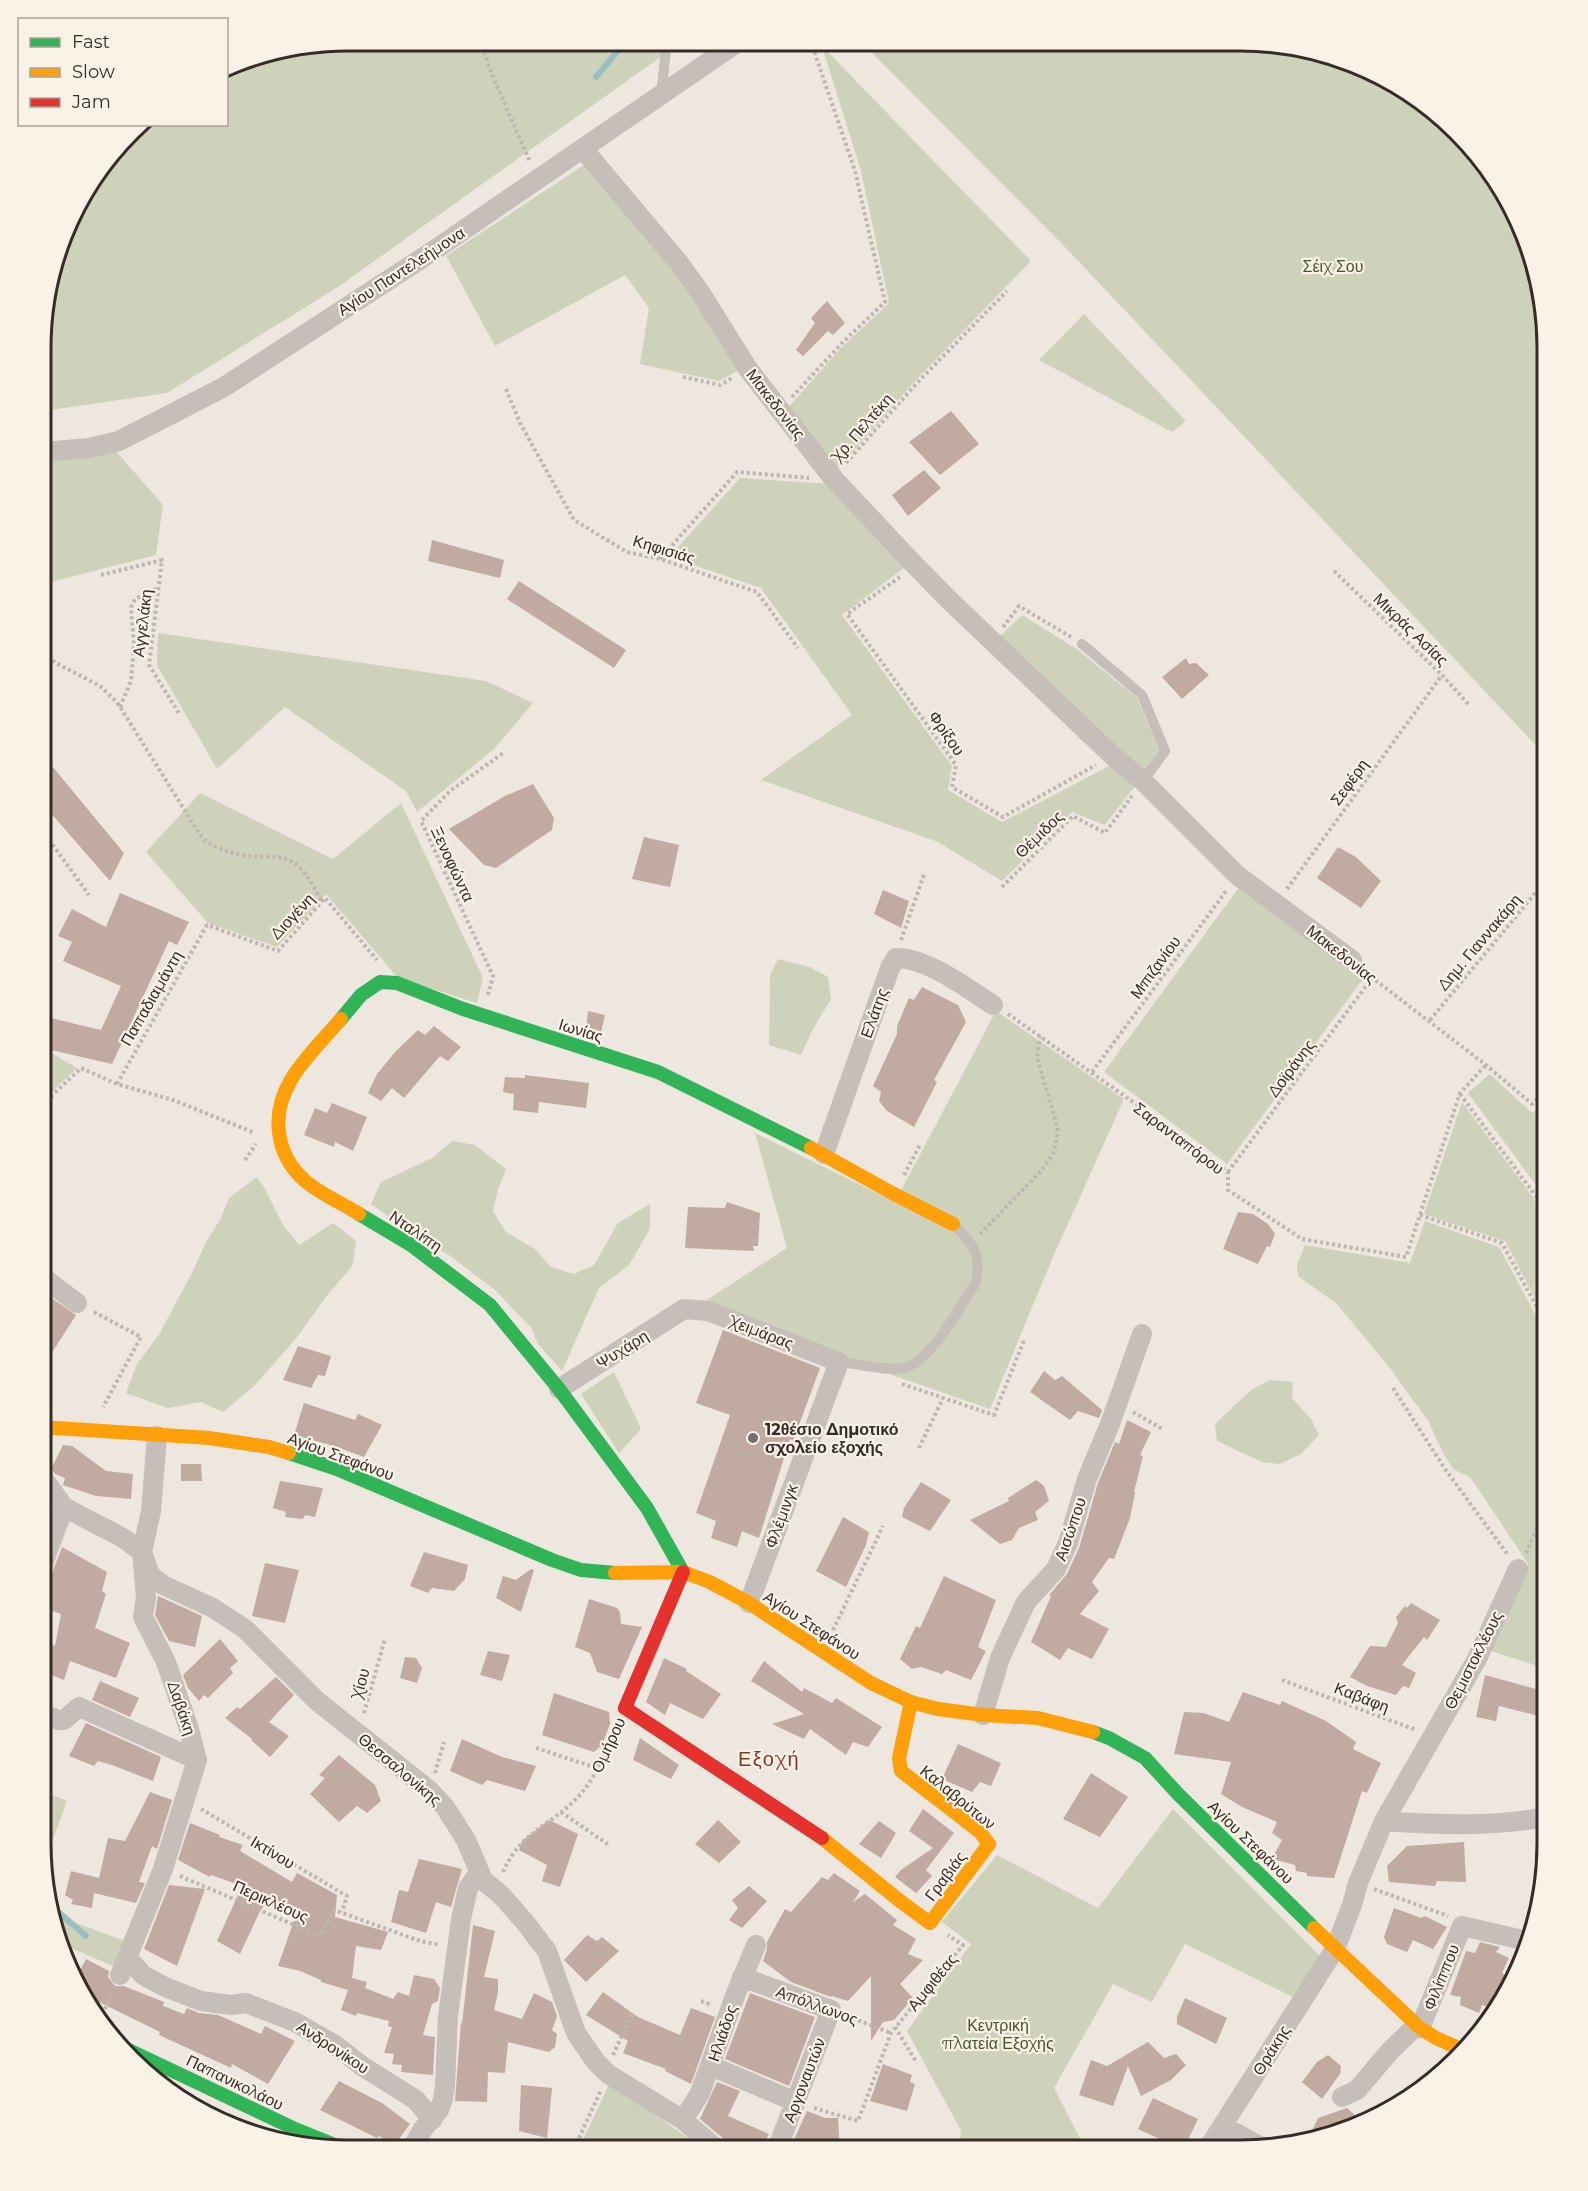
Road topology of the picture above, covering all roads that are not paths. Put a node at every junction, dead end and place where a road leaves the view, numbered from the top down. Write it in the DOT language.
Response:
graph roads {
  1 [pos="666,51"];
  2 [pos="725,51"];
  3 [pos="661,95"];
  4 [pos="583,149"];
  5 [pos="51,451"];
  6 [pos="1082,644"];
  7 [pos="1143,781"];
  8 [pos="1352,960"];
  9 [pos="993,1005"];
  10 [pos="280,1143"];
  11 [pos="824,1154"];
  12 [pos="953,1224"];
  13 [pos="51,1283"];
  14 [pos="77,1303"];
  15 [pos="684,1309"];
  16 [pos="1142,1334"];
  17 [pos="839,1362"];
  18 [pos="559,1389"];
  19 [pos="51,1428"];
  20 [pos="157,1436"];
  21 [pos="51,1489"];
  22 [pos="64,1507"];
  23 [pos="51,1542"];
  24 [pos="142,1552"];
  25 [pos="1518,1569"];
  26 [pos="683,1572"];
  27 [pos="749,1603"];
  28 [pos="911,1702"];
  29 [pos="983,1715"];
  30 [pos="51,1717"];
  31 [pos="197,1760"];
  32 [pos="1537,1818"];
  33 [pos="1384,1821"];
  34 [pos="986,1849"];
  35 [pos="479,1873"];
  36 [pos="930,1923"];
  37 [pos="1520,1940"];
  38 [pos="756,1945"];
  39 [pos="1335,1949"];
  40 [pos="742,1977"];
  41 [pos="831,2010"];
  42 [pos="1419,2026"];
  43 [pos="1456,2047"];
  44 [pos="141,2056"];
  45 [pos="711,2066"];
  46 [pos="1342,2097"];
  47 [pos="796,2102"];
  48 [pos="432,2120"];
  49 [pos="683,2120"];
  50 [pos="1223,2126"];
  51 [pos="317,2138"];
  52 [pos="417,2140"];
  53 [pos="706,2140"];
  54 [pos="781,2140"];
  55 [pos="1214,2140"];
  56 [pos="1248,2140"];
  1 -- 3 [label="lane"];
  2 -- 3 [label="street, Αγίου Παντελεήμονα"];
  3 -- 4 [label="street, Αγίου Παντελεήμονα"];
  4 -- 5 [label="street, Αγίου Παντελεήμονα"];
  4 -- 7 [label="street, Μακεδονίας"];
  6 -- 7 [label="lane"];
  7 -- 8 [label="street, Μακεδονίας"];
  9 -- 11 [label="street, Ελάτης"];
  10 -- 11 [label="street, Ιωνίας"];
  10 -- 18 [label="street, Νταλίπη"];
  11 -- 12 [label="street, Ιωνίας"];
  12 -- 17 [label="lane"];
  13 -- 14 [label="street"];
  15 -- 17 [label="street, Χειμάρας"];
  15 -- 18 [label="street, Ψυχάρη"];
  16 -- 29 [label="street, Αισώπου"];
  17 -- 27 [label="street, Φλέμινγκ"];
  18 -- 26 [label="street, Νταλίπη"];
  19 -- 20 [label="street, Αγίου Στεφάνου"];
  20 -- 24 [label="street, Δαβάκη"];
  20 -- 26 [label="street, Αγίου Στεφάνου"];
  21 -- 22 [label="street"];
  22 -- 23 [label="street"];
  22 -- 24 [label="street"];
  24 -- 31 [label="street, Δαβάκη"];
  24 -- 35 [label="street, Θεσσαλονίκης"];
  25 -- 33 [label="street, Θεμιστοκλέους"];
  26 -- 27 [label="street, Αγίου Στεφάνου"];
  26 -- 36 [label="street, Ομήρου"];
  27 -- 28 [label="street, Αγίου Στεφάνου"];
  28 -- 29 [label="street, Αγίου Στεφάνου"];
  28 -- 34 [label="street, Καλαβρύτων"];
  29 -- 39 [label="street, Αγίου Στεφάνου"];
  30 -- 31 [label="street"];
  31 -- 48 [label="street, Ανδρονίκου"];
  32 -- 33 [label="street"];
  33 -- 39 [label="street, Θεμιστοκλέους"];
  34 -- 36 [label="street, Γραβιάς"];
  35 -- 48 [label="street"];
  35 -- 49 [label="street, Θεσσαλονίκης"];
  37 -- 42 [label="street, Φιλίππου"];
  38 -- 40 [label="street, Ηλιάδος"];
  39 -- 42 [label="street, Αγίου Στεφάνου"];
  39 -- 50 [label="street, Θράκης"];
  40 -- 41 [label="street, Απόλλωνος"];
  40 -- 45 [label="street, Ηλιάδος"];
  41 -- 47 [label="street, Αργοναυτών"];
  42 -- 43 [label="street, Αγίου Στεφάνου"];
  42 -- 46 [label="street"];
  44 -- 51 [label="street, Παπανικολάου"];
  45 -- 47 [label="street"];
  45 -- 49 [label="street, Ηλιάδος"];
  47 -- 54 [label="street, Αργοναυτών"];
  48 -- 52 [label="street"];
  49 -- 53 [label="street, Θεσσαλονίκης"];
  50 -- 55 [label="street, Θράκης"];
  50 -- 56 [label="street"];
}
